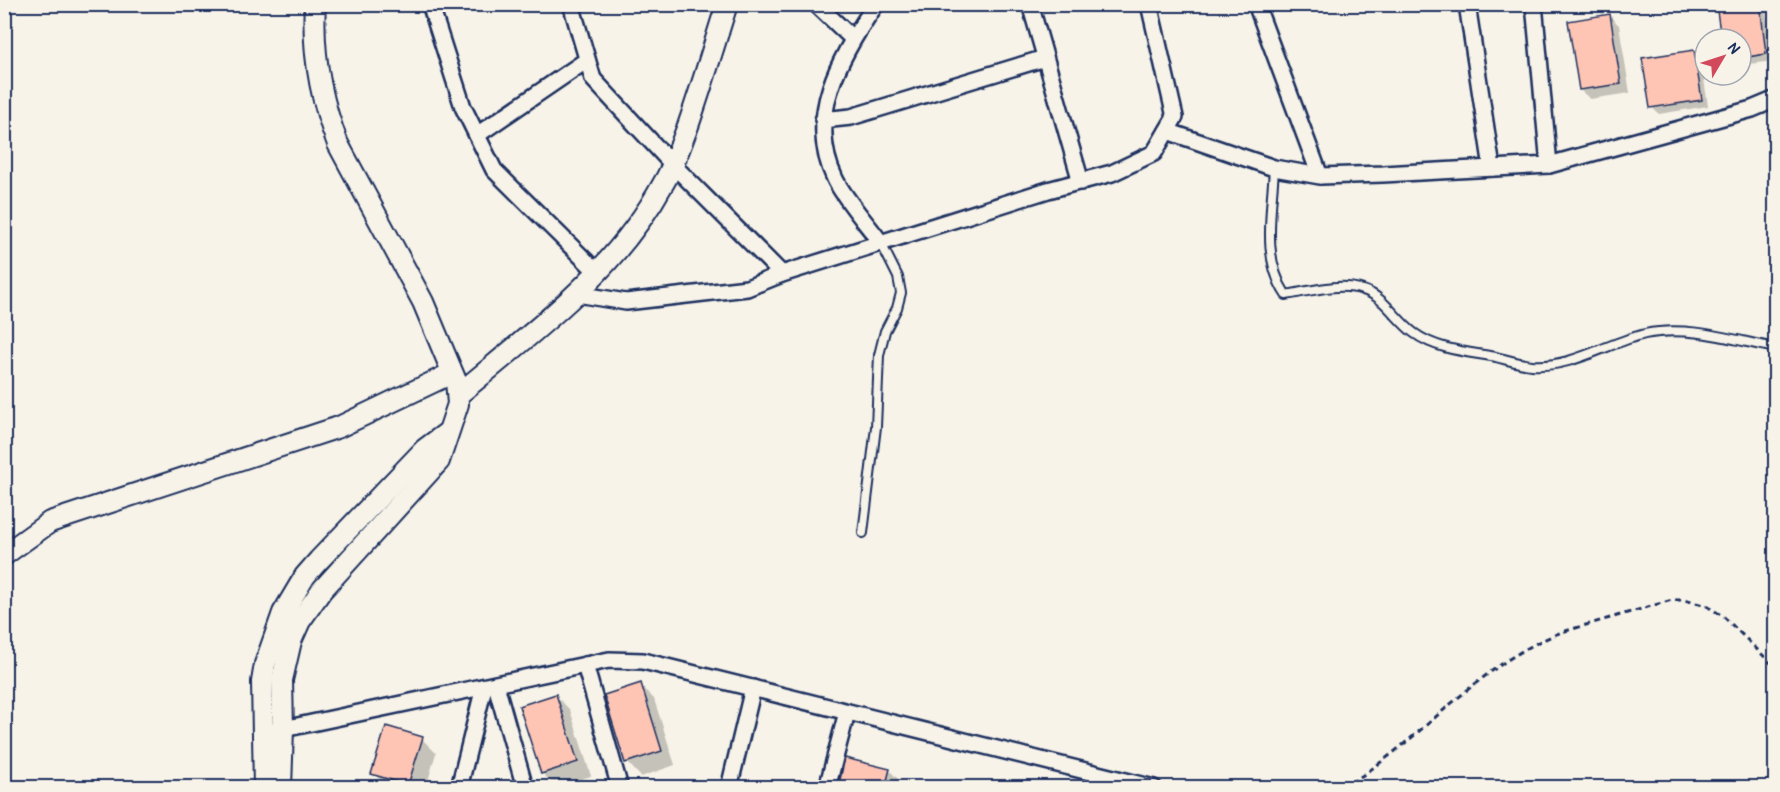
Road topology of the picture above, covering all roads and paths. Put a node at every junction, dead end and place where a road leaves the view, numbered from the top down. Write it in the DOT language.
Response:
graph roads {
  1 [pos="315,4"];
  2 [pos="430,4"];
  3 [pos="571,4"];
  4 [pos="727,4"];
  5 [pos="816,4"];
  6 [pos="876,4"];
  7 [pos="1030,4"];
  8 [pos="1149,4"];
  9 [pos="1256,4"];
  10 [pos="1467,4"];
  11 [pos="1534,4"];
  12 [pos="852,38"];
  13 [pos="1046,58"];
  14 [pos="587,60"];
  15 [pos="1776,99"];
  16 [pos="822,120"];
  17 [pos="1167,131"];
  18 [pos="477,135"];
  19 [pos="673,165"];
  20 [pos="1549,165"];
  21 [pos="1274,168"];
  22 [pos="1492,168"];
  23 [pos="1320,176"];
  24 [pos="1081,182"];
  25 [pos="881,243"];
  26 [pos="598,273"];
  27 [pos="782,274"];
  28 [pos="577,294"];
  29 [pos="1776,348"];
  30 [pos="452,373"];
  31 [pos="459,394"];
  32 [pos="448,432"];
  33 [pos="863,533"];
  34 [pos="4,555"];
  35 [pos="585,665"];
  36 [pos="1776,668"];
  37 [pos="490,686"];
  38 [pos="753,688"];
  39 [pos="847,712"];
  40 [pos="283,729"];
  41 [pos="263,734"];
  42 [pos="264,788"];
  43 [pos="281,788"];
  44 [pos="459,788"];
  45 [pos="525,788"];
  46 [pos="620,788"];
  47 [pos="729,788"];
  48 [pos="827,788"];
  49 [pos="1154,788"];
  50 [pos="1342,788"];
  1 -- 30 [label="street"];
  2 -- 18 [label="street"];
  3 -- 14 [label="street"];
  4 -- 19 [label="street"];
  5 -- 12 [label="street"];
  6 -- 12 [label="street"];
  7 -- 13 [label="street"];
  8 -- 17 [label="street"];
  9 -- 23 [label="street"];
  10 -- 22 [label="street"];
  11 -- 20 [label="street"];
  12 -- 16 [label="street"];
  13 -- 16 [label="street"];
  13 -- 24 [label="street"];
  14 -- 18 [label="street"];
  14 -- 19 [label="street"];
  15 -- 20 [label="street"];
  16 -- 25 [label="street"];
  17 -- 21 [label="street"];
  17 -- 24 [label="street"];
  18 -- 26 [label="street"];
  19 -- 26 [label="street"];
  19 -- 27 [label="street"];
  20 -- 22 [label="street"];
  21 -- 23 [label="street"];
  21 -- 29 [label="lane"];
  22 -- 23 [label="street"];
  24 -- 25 [label="street"];
  25 -- 27 [label="street"];
  25 -- 33 [label="lane"];
  26 -- 28 [label="street"];
  27 -- 28 [label="street"];
  28 -- 31 [label="street"];
  30 -- 31 [label="street"];
  30 -- 34 [label="street"];
  31 -- 32 [label="street"];
  32 -- 40 [label="street"];
  32 -- 41 [label="street"];
  35 -- 37 [label="street"];
  35 -- 38 [label="street"];
  35 -- 46 [label="street"];
  36 -- 50 [label="path"];
  37 -- 40 [label="street"];
  37 -- 44 [label="street"];
  37 -- 45 [label="street"];
  38 -- 39 [label="street"];
  38 -- 47 [label="street"];
  39 -- 48 [label="street"];
  39 -- 49 [label="street"];
  40 -- 41 [label="street"];
  40 -- 43 [label="street"];
  41 -- 42 [label="street"];
}
